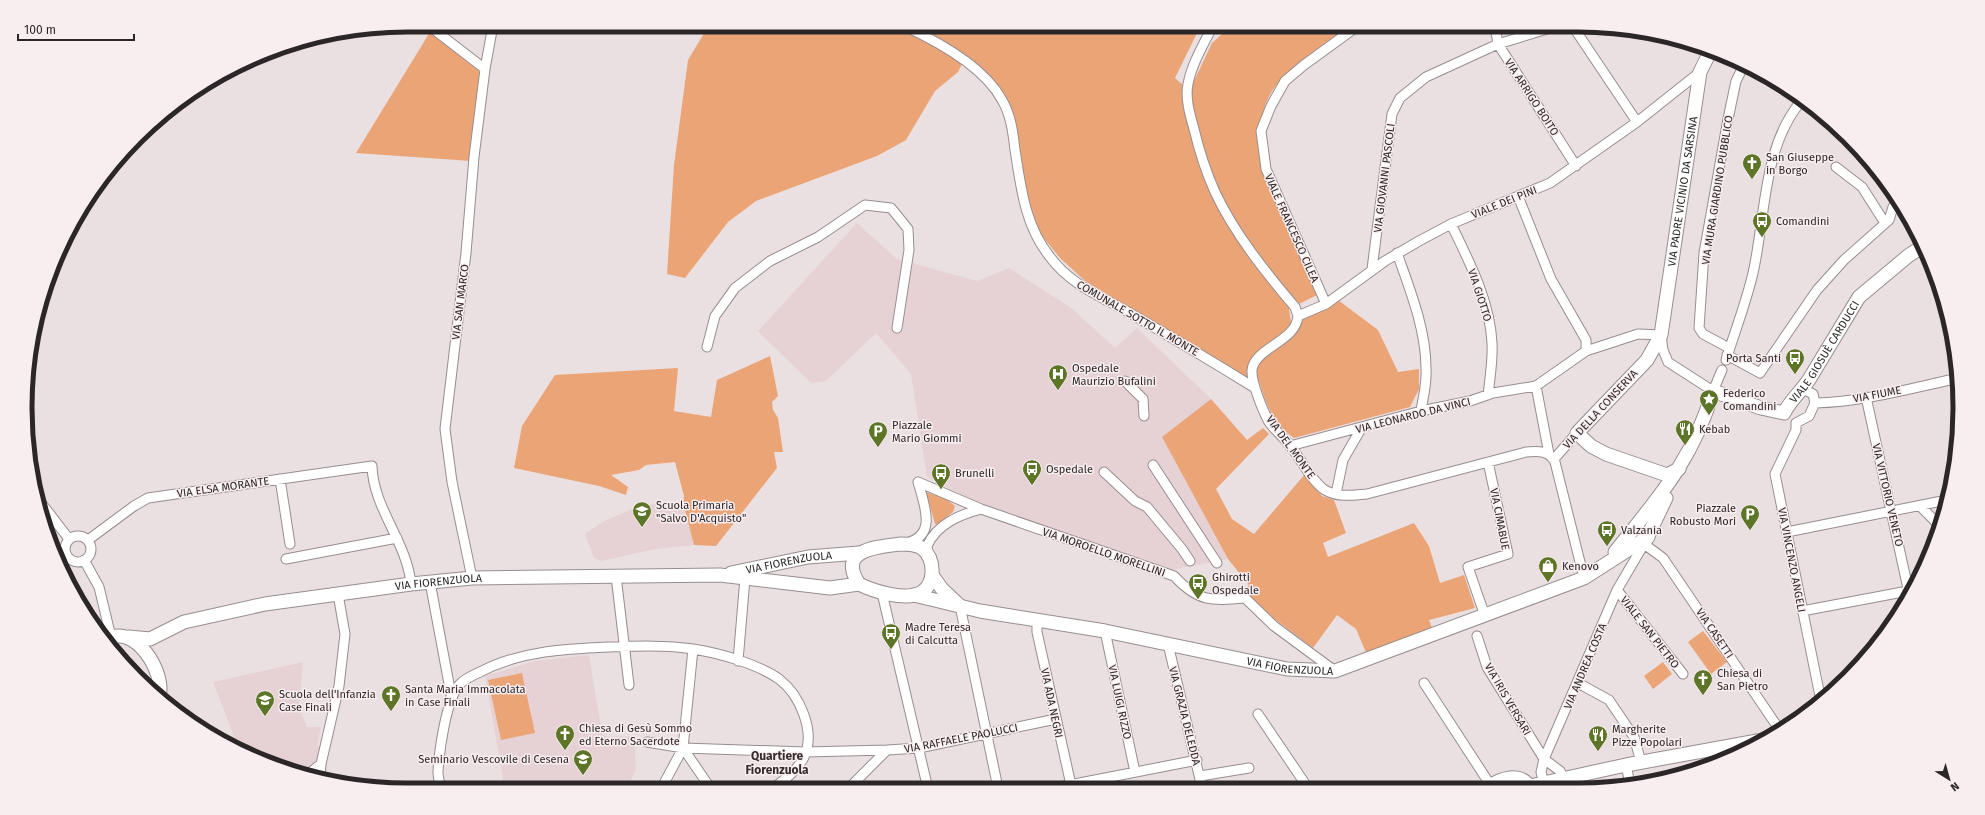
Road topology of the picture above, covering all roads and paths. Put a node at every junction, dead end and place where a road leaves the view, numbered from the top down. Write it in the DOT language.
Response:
graph roads {
  1 [pos="437,32"];
  2 [pos="492,32"];
  3 [pos="916,32"];
  4 [pos="1210,32"];
  5 [pos="1349,32"];
  6 [pos="1496,32"];
  7 [pos="1537,32"];
  8 [pos="1577,32"];
  9 [pos="1498,44"];
  10 [pos="1708,56"];
  11 [pos="485,69"];
  12 [pos="1742,70"];
  13 [pos="1700,72"];
  14 [pos="1798,104"];
  15 [pos="1638,122"];
  16 [pos="1576,166"];
  17 [pos="1836,167"];
  18 [pos="1518,196"];
  19 [pos="1895,206"];
  20 [pos="1885,223"];
  21 [pos="1452,224"];
  22 [pos="1918,250"];
  23 [pos="1397,253"];
  24 [pos="1372,269"];
  25 [pos="1326,304"];
  26 [pos="1298,316"];
  27 [pos="897,328"];
  28 [pos="1661,334"];
  29 [pos="706,347"];
  30 [pos="1586,351"];
  31 [pos="1727,354"];
  32 [pos="1647,360"];
  33 [pos="1668,362"];
  34 [pos="1722,370"];
  35 [pos="1952,379"];
  36 [pos="1125,382"];
  37 [pos="1536,386"];
  38 [pos="1255,388"];
  39 [pos="1803,389"];
  40 [pos="1713,391"];
  41 [pos="1488,395"];
  42 [pos="1866,397"];
  43 [pos="1815,403"];
  44 [pos="1421,412"];
  45 [pos="1784,413"];
  46 [pos="1144,416"];
  47 [pos="1796,423"];
  48 [pos="1362,428"];
  49 [pos="1577,433"];
  50 [pos="1290,446"];
  51 [pos="1551,456"];
  52 [pos="1488,462"];
  53 [pos="1153,464"];
  54 [pos="1679,469"];
  55 [pos="1653,471"];
  56 [pos="1104,472"];
  57 [pos="280,479"];
  58 [pos="1663,492"];
  59 [pos="1336,494"];
  60 [pos="954,499"];
  61 [pos="1941,501"];
  62 [pos="1920,506"];
  63 [pos="47,510"];
  64 [pos="981,510"];
  65 [pos="1892,512"];
  66 [pos="952,519"];
  67 [pos="1935,522"];
  68 [pos="1634,528"];
  69 [pos="929,532"];
  70 [pos="1787,532"];
  71 [pos="397,538"];
  72 [pos="68,539"];
  73 [pos="88,540"];
  74 [pos="1641,542"];
  75 [pos="290,544"];
  76 [pos="901,544"];
  77 [pos="928,551"];
  78 [pos="859,553"];
  79 [pos="64,558"];
  80 [pos="286,559"];
  81 [pos="84,560"];
  82 [pos="1190,562"];
  83 [pos="1217,563"];
  84 [pos="1605,564"];
  85 [pos="720,575"];
  86 [pos="932,575"];
  87 [pos="616,576"];
  88 [pos="472,578"];
  89 [pos="745,578"];
  90 [pos="1584,578"];
  91 [pos="430,582"];
  92 [pos="411,584"];
  93 [pos="859,584"];
  94 [pos="1908,586"];
  95 [pos="1617,590"];
  96 [pos="882,593"];
  97 [pos="1904,593"];
  98 [pos="338,594"];
  99 [pos="914,595"];
  100 [pos="960,606"];
  101 [pos="1802,611"];
  102 [pos="1485,616"];
  103 [pos="1037,621"];
  104 [pos="1105,631"];
  105 [pos="107,632"];
  106 [pos="163,634"];
  107 [pos="1478,636"];
  108 [pos="111,637"];
  109 [pos="129,637"];
  110 [pos="1168,644"];
  111 [pos="625,646"];
  112 [pos="693,649"];
  113 [pos="738,661"];
  114 [pos="154,668"];
  115 [pos="1336,671"];
  116 [pos="1683,674"];
  117 [pos="1424,683"];
  118 [pos="1578,683"];
  119 [pos="629,685"];
  120 [pos="160,690"];
  121 [pos="1820,694"];
  122 [pos="452,700"];
  123 [pos="1258,714"];
  124 [pos="1056,719"];
  125 [pos="1777,726"];
  126 [pos="987,734"];
  127 [pos="647,742"];
  128 [pos="1746,743"];
  129 [pos="683,748"];
  130 [pos="919,748"];
  131 [pos="887,750"];
  132 [pos="804,751"];
  133 [pos="1544,759"];
  134 [pos="1197,760"];
  135 [pos="1641,762"];
  136 [pos="321,764"];
  137 [pos="1626,765"];
  138 [pos="1249,768"];
  139 [pos="312,771"];
  140 [pos="1135,772"];
  141 [pos="320,773"];
  142 [pos="1200,776"];
  143 [pos="1564,778"];
  144 [pos="1629,780"];
  145 [pos="440,783"];
  146 [pos="664,783"];
  147 [pos="707,783"];
  148 [pos="781,783"];
  149 [pos="854,783"];
  150 [pos="927,783"];
  151 [pos="997,783"];
  152 [pos="1071,783"];
  153 [pos="1081,783"];
  154 [pos="1201,783"];
  155 [pos="1305,783"];
  156 [pos="1487,783"];
  157 [pos="1496,783"];
  158 [pos="1530,783"];
  159 [pos="1536,783"];
  160 [pos="1543,783"];
  1 -- 11 [label="street"];
  2 -- 11 [label="street, VIA SAN MARCO"];
  3 -- 38 [label="street, COMUNALE SOTTO IL MONTE"];
  4 -- 26 [label="street"];
  5 -- 25 [label="street, VIALE FRANCESCO CILEA"];
  6 -- 9 [label="street, VIA ARRIGO BOITO"];
  7 -- 9 [label="street, VIA GIOVANNI PASCOLI"];
  8 -- 15 [label="street"];
  9 -- 16 [label="street, VIA ARRIGO BOITO"];
  9 -- 24 [label="street, VIA GIOVANNI PASCOLI"];
  10 -- 13 [label="street, VIA PADRE VICINIO DA SARSINA"];
  11 -- 88 [label="street, VIA SAN MARCO"];
  12 -- 31 [label="street, VIA MURA GIARDINO PUBBLICO"];
  13 -- 15 [label="street, VIALE DEI PINI"];
  13 -- 28 [label="street, VIA PADRE VICINIO DA SARSINA"];
  14 -- 31 [label="street"];
  15 -- 16 [label="street, VIALE DEI PINI"];
  16 -- 18 [label="street, VIALE DEI PINI"];
  17 -- 20 [label="street"];
  18 -- 21 [label="street, VIALE DEI PINI"];
  18 -- 30 [label="street"];
  19 -- 20 [label="street"];
  20 -- 31 [label="street, VIA MURA GIARDINO PUBBLICO"];
  21 -- 23 [label="street, VIALE DEI PINI"];
  21 -- 41 [label="street, VIA GIOTTO"];
  22 -- 39 [label="street, VIALE GIOSUÈ CARDUCCI"];
  23 -- 24 [label="street, VIALE DEI PINI"];
  23 -- 44 [label="street"];
  24 -- 25 [label="street, VIALE DEI PINI"];
  25 -- 26 [label="street, VIALE DEI PINI"];
  26 -- 38 [label="street, VIA DEL MONTE"];
  27 -- 29 [label="street"];
  28 -- 30 [label="street"];
  28 -- 32 [label="street, VIA PADRE VICINIO DA SARSINA"];
  28 -- 33 [label="street, VIA PADRE VICINIO DA SARSINA"];
  30 -- 37 [label="street"];
  32 -- 33 [label="street"];
  32 -- 49 [label="street, VIA DELLA CONSERVA"];
  33 -- 40 [label="street"];
  34 -- 40 [label="street"];
  35 -- 42 [label="street, VIA FIUME"];
  36 -- 46 [label="street"];
  37 -- 41 [label="street, VIA LEONARDO DA VINCI"];
  37 -- 51 [label="street"];
  38 -- 50 [label="street, VIA DEL MONTE"];
  39 -- 43 [label="street"];
  39 -- 45 [label="street, VIALE GIOSUÈ CARDUCCI"];
  40 -- 45 [label="street, VIALE GIOSUÈ CARDUCCI"];
  40 -- 54 [label="street"];
  41 -- 44 [label="street, VIA LEONARDO DA VINCI"];
  42 -- 43 [label="street, VIA FIUME"];
  42 -- 65 [label="street, VIA VITTORIO VENETO"];
  43 -- 47 [label="street"];
  44 -- 48 [label="street, VIA LEONARDO DA VINCI"];
  45 -- 47 [label="street"];
  47 -- 70 [label="street, VIA VINCENZO ANGELI"];
  48 -- 50 [label="street, VIA LEONARDO DA VINCI"];
  48 -- 59 [label="street"];
  49 -- 51 [label="street, VIA DELLA CONSERVA"];
  49 -- 55 [label="street"];
  50 -- 59 [label="street, VIA DEL MONTE"];
  51 -- 52 [label="street, VIA DEL MONTE"];
  51 -- 90 [label="street"];
  52 -- 59 [label="street, VIA DEL MONTE"];
  52 -- 102 [label="street, VIA CIMABUE"];
  53 -- 83 [label="street"];
  54 -- 55 [label="street"];
  54 -- 58 [label="street, VIA FIORENZUOLA"];
  54 -- 74 [label="street"];
  55 -- 58 [label="street"];
  56 -- 82 [label="street"];
  57 -- 71 [label="street, VIA ELSA MORANTE"];
  57 -- 73 [label="street, VIA ELSA MORANTE"];
  57 -- 75 [label="street"];
  58 -- 68 [label="street, VIA FIORENZUOLA"];
  60 -- 64 [label="street, VIA MOROELLO MORELLINI"];
  60 -- 66 [label="street"];
  60 -- 69 [label="street, VIA MOROELLO MORELLINI"];
  61 -- 62 [label="street"];
  62 -- 65 [label="street"];
  62 -- 67 [label="street"];
  63 -- 72 [label="street"];
  64 -- 66 [label="street"];
  64 -- 115 [label="street, VIA MOROELLO MORELLINI"];
  65 -- 70 [label="street"];
  65 -- 94 [label="street, VIA VITTORIO VENETO"];
  66 -- 69 [label="street"];
  68 -- 74 [label="street"];
  68 -- 84 [label="street, VIA FIORENZUOLA"];
  69 -- 76 [label="street"];
  69 -- 77 [label="street"];
  70 -- 101 [label="street, VIA VINCENZO ANGELI"];
  71 -- 80 [label="street"];
  71 -- 92 [label="street"];
  72 -- 73 [label="street"];
  72 -- 79 [label="street"];
  73 -- 81 [label="street"];
  74 -- 84 [label="street, VIA FIORENZUOLA"];
  74 -- 95 [label="street, VIA ANDREA COSTA"];
  74 -- 125 [label="street, VIA CASETTI"];
  76 -- 77 [label="street"];
  76 -- 78 [label="street"];
  77 -- 86 [label="street"];
  78 -- 85 [label="street, VIA FIORENZUOLA"];
  78 -- 93 [label="street"];
  79 -- 81 [label="street"];
  81 -- 105 [label="street"];
  84 -- 90 [label="street, VIA FIORENZUOLA"];
  85 -- 87 [label="street, VIA FIORENZUOLA"];
  85 -- 89 [label="street, VIA FIORENZUOLA"];
  86 -- 99 [label="street"];
  86 -- 100 [label="street"];
  87 -- 88 [label="street, VIA FIORENZUOLA"];
  87 -- 111 [label="street"];
  88 -- 91 [label="street, VIA FIORENZUOLA"];
  89 -- 93 [label="street, VIA FIORENZUOLA"];
  89 -- 113 [label="street"];
  90 -- 102 [label="street, VIA FIORENZUOLA"];
  91 -- 92 [label="street, VIA FIORENZUOLA"];
  91 -- 122 [label="street"];
  92 -- 98 [label="street, VIA FIORENZUOLA"];
  93 -- 96 [label="street"];
  95 -- 116 [label="street, VIALE SAN PIETRO"];
  95 -- 118 [label="street, VIA ANDREA COSTA"];
  96 -- 99 [label="street"];
  96 -- 130 [label="street"];
  97 -- 101 [label="street"];
  98 -- 106 [label="street, VIA FIORENZUOLA"];
  98 -- 136 [label="street"];
  99 -- 100 [label="street, VIA FIORENZUOLA"];
  100 -- 103 [label="street, VIA FIORENZUOLA"];
  100 -- 126 [label="street"];
  101 -- 121 [label="street, VIA VINCENZO ANGELI"];
  102 -- 115 [label="street, VIA FIORENZUOLA"];
  103 -- 104 [label="street, VIA FIORENZUOLA"];
  103 -- 124 [label="street, VIA ADA NEGRI"];
  104 -- 110 [label="street, VIA FIORENZUOLA"];
  104 -- 140 [label="street, VIA LUIGI RIZZO"];
  106 -- 109 [label="street, VIA FIORENZUOLA"];
  106 -- 114 [label="street"];
  107 -- 133 [label="street, VIA IRIS VERSARI"];
  108 -- 109 [label="street, VIA FIORENZUOLA"];
  109 -- 114 [label="street"];
  110 -- 115 [label="street, VIA FIORENZUOLA"];
  110 -- 134 [label="street, VIA GRAZIA DELEDDA"];
  111 -- 112 [label="street"];
  111 -- 119 [label="street"];
  111 -- 122 [label="street"];
  112 -- 113 [label="street"];
  112 -- 129 [label="street"];
  113 -- 132 [label="street"];
  114 -- 120 [label="street"];
  117 -- 156 [label="street"];
  118 -- 133 [label="street, VIA ANDREA COSTA"];
  118 -- 135 [label="street"];
  122 -- 145 [label="street"];
  123 -- 155 [label="street"];
  124 -- 126 [label="street, VIA RAFFAELE PAOLUCCI"];
  124 -- 152 [label="street, VIA ADA NEGRI"];
  126 -- 130 [label="street, VIA RAFFAELE PAOLUCCI"];
  126 -- 151 [label="street"];
  127 -- 129 [label="street, VIA RAFFAELE PAOLUCCI"];
  128 -- 135 [label="street"];
  129 -- 132 [label="street, VIA RAFFAELE PAOLUCCI"];
  129 -- 146 [label="street"];
  129 -- 147 [label="street"];
  130 -- 131 [label="street, VIA RAFFAELE PAOLUCCI"];
  130 -- 150 [label="street"];
  131 -- 132 [label="street, VIA RAFFAELE PAOLUCCI"];
  131 -- 149 [label="street"];
  132 -- 148 [label="street"];
  133 -- 143 [label="street"];
  133 -- 159 [label="street, VIA ANDREA COSTA"];
  134 -- 140 [label="street"];
  134 -- 142 [label="street, VIA GRAZIA DELEDDA"];
  135 -- 137 [label="street"];
  136 -- 139 [label="street"];
  136 -- 141 [label="street"];
  137 -- 143 [label="street"];
  137 -- 144 [label="street"];
  138 -- 142 [label="street"];
  140 -- 153 [label="street"];
  142 -- 154 [label="street, VIA GRAZIA DELEDDA"];
  143 -- 160 [label="street"];
  157 -- 158 [label="street"];
}
